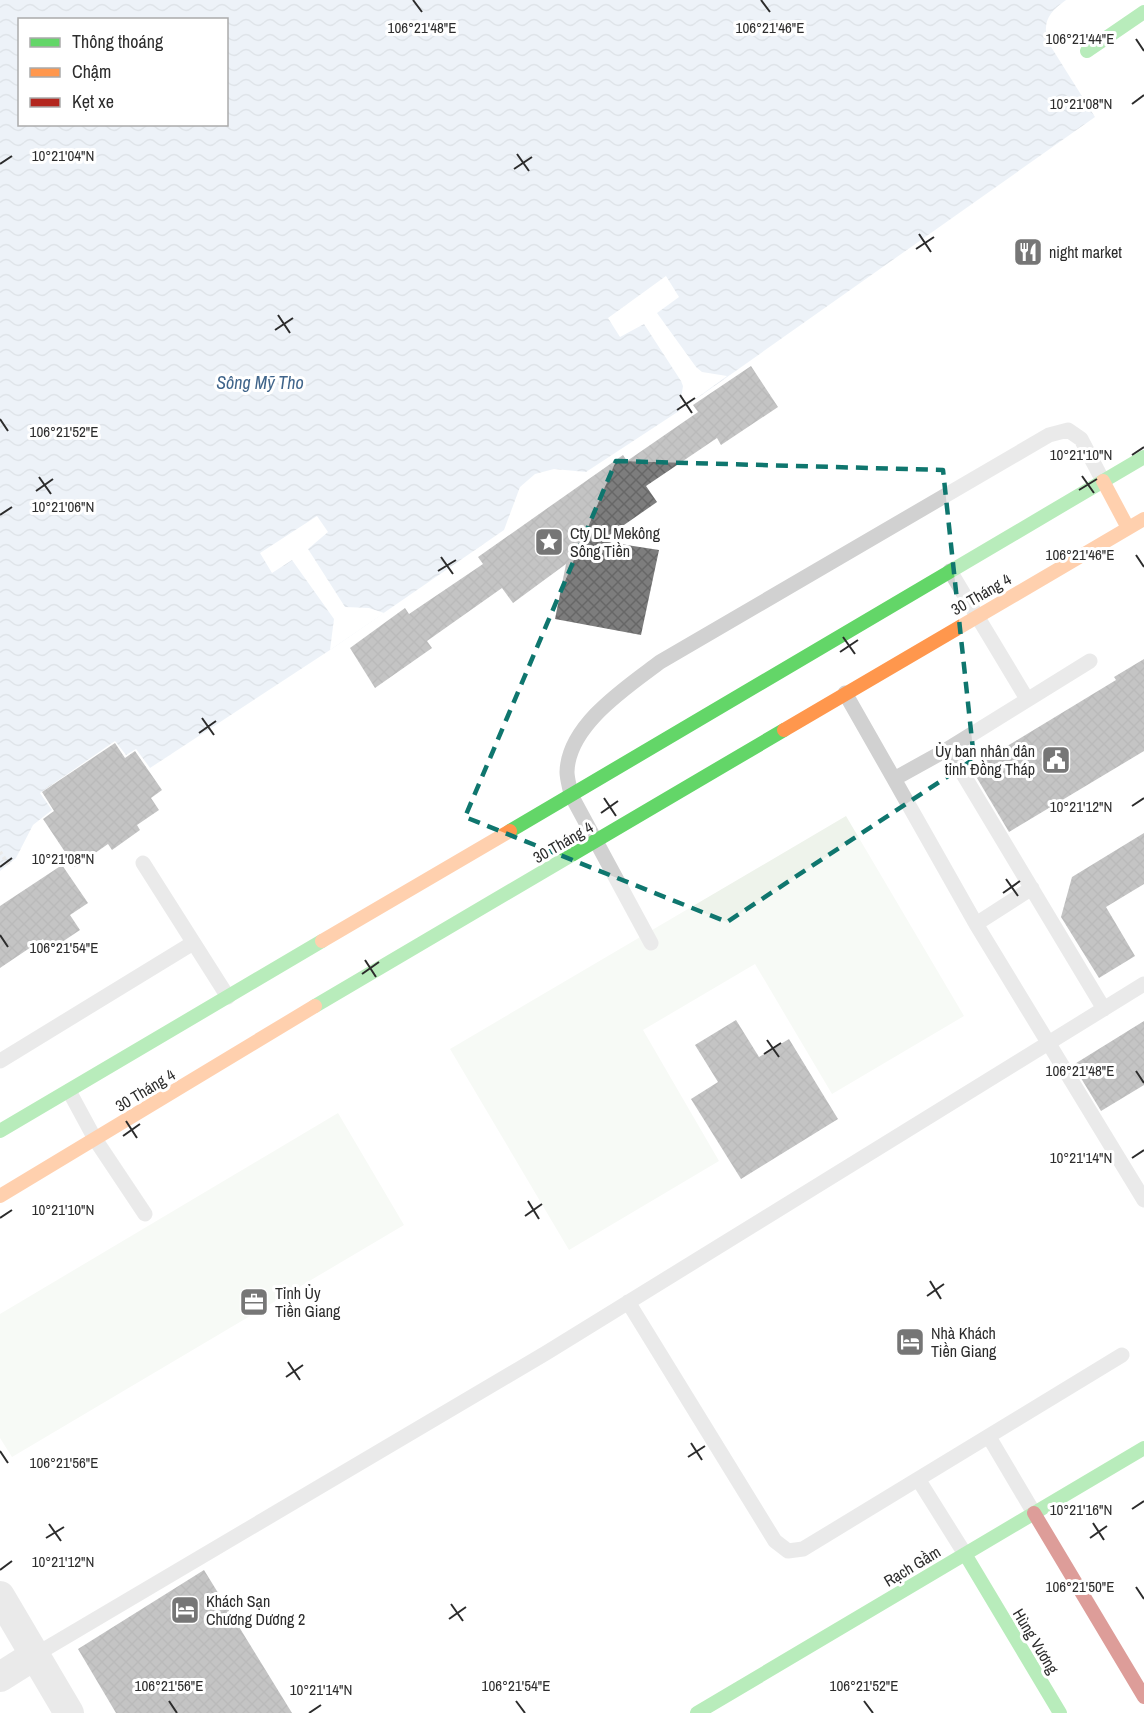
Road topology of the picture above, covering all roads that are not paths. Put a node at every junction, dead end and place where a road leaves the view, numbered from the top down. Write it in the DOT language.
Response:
graph roads {
  1 [pos="1144,12"];
  2 [pos="1087,51"];
  3 [pos="1144,457"];
  4 [pos="1103,481"];
  5 [pos="1144,519"];
  6 [pos="1128,528"];
  7 [pos="950,571"];
  8 [pos="975,616"];
  9 [pos="1090,661"];
  10 [pos="845,693"];
  11 [pos="1027,699"];
  12 [pos="948,749"];
  13 [pos="894,779"];
  14 [pos="571,795"];
  15 [pos="596,842"];
  16 [pos="142,863"];
  17 [pos="1032,888"];
  18 [pos="976,924"];
  19 [pos="194,943"];
  20 [pos="651,943"];
  21 [pos="1144,984"];
  22 [pos="228,997"];
  23 [pos="1104,1009"];
  24 [pos="1049,1042"];
  25 [pos="0,1061"];
  26 [pos="69,1090"];
  27 [pos="0,1131"];
  28 [pos="95,1140"];
  29 [pos="0,1196"];
  30 [pos="1144,1200"];
  31 [pos="145,1214"];
  32 [pos="628,1302"];
  33 [pos="1122,1355"];
  34 [pos="989,1437"];
  35 [pos="1144,1448"];
  36 [pos="918,1479"];
  37 [pos="1034,1513"];
  38 [pos="965,1554"];
  39 [pos="0,1596"];
  40 [pos="35,1655"];
  41 [pos="0,1677"];
  42 [pos="1144,1697"];
  43 [pos="69,1713"];
  44 [pos="697,1713"];
  45 [pos="1060,1713"];
  1 -- 2 [label="main road"];
  3 -- 4 [label="main road"];
  4 -- 6 [label="main road"];
  4 -- 7 [label="main road"];
  4 -- 14 [label="lane"];
  5 -- 6 [label="main road, 30 Tháng 4"];
  6 -- 8 [label="main road, 30 Tháng 4"];
  7 -- 8 [label="lane"];
  7 -- 14 [label="main road"];
  8 -- 10 [label="main road, 30 Tháng 4"];
  8 -- 11 [label="lane"];
  9 -- 11 [label="lane"];
  10 -- 13 [label="lane"];
  10 -- 15 [label="main road, 30 Tháng 4"];
  11 -- 12 [label="lane"];
  12 -- 13 [label="lane"];
  12 -- 17 [label="lane"];
  13 -- 18 [label="lane"];
  14 -- 15 [label="lane"];
  14 -- 22 [label="main road"];
  15 -- 20 [label="lane"];
  15 -- 28 [label="main road, 30 Tháng 4"];
  16 -- 19 [label="lane"];
  17 -- 18 [label="lane"];
  17 -- 23 [label="lane"];
  18 -- 24 [label="lane"];
  19 -- 22 [label="lane"];
  19 -- 25 [label="lane"];
  21 -- 23 [label="lane"];
  22 -- 26 [label="main road"];
  23 -- 24 [label="lane"];
  24 -- 30 [label="lane"];
  24 -- 32 [label="lane"];
  26 -- 27 [label="main road"];
  26 -- 28 [label="lane"];
  28 -- 29 [label="main road, 30 Tháng 4"];
  28 -- 31 [label="lane"];
  32 -- 36 [label="lane"];
  32 -- 40 [label="lane"];
  33 -- 34 [label="lane"];
  34 -- 36 [label="lane"];
  34 -- 37 [label="lane"];
  35 -- 37 [label="main road, Rạch Gầm"];
  36 -- 38 [label="lane"];
  37 -- 38 [label="main road, Rạch Gầm"];
  37 -- 42 [label="main road"];
  38 -- 44 [label="main road, Rạch Gầm"];
  38 -- 45 [label="main road, Hùng Vương"];
  39 -- 40 [label="street"];
  40 -- 41 [label="street"];
  40 -- 43 [label="street"];
}
